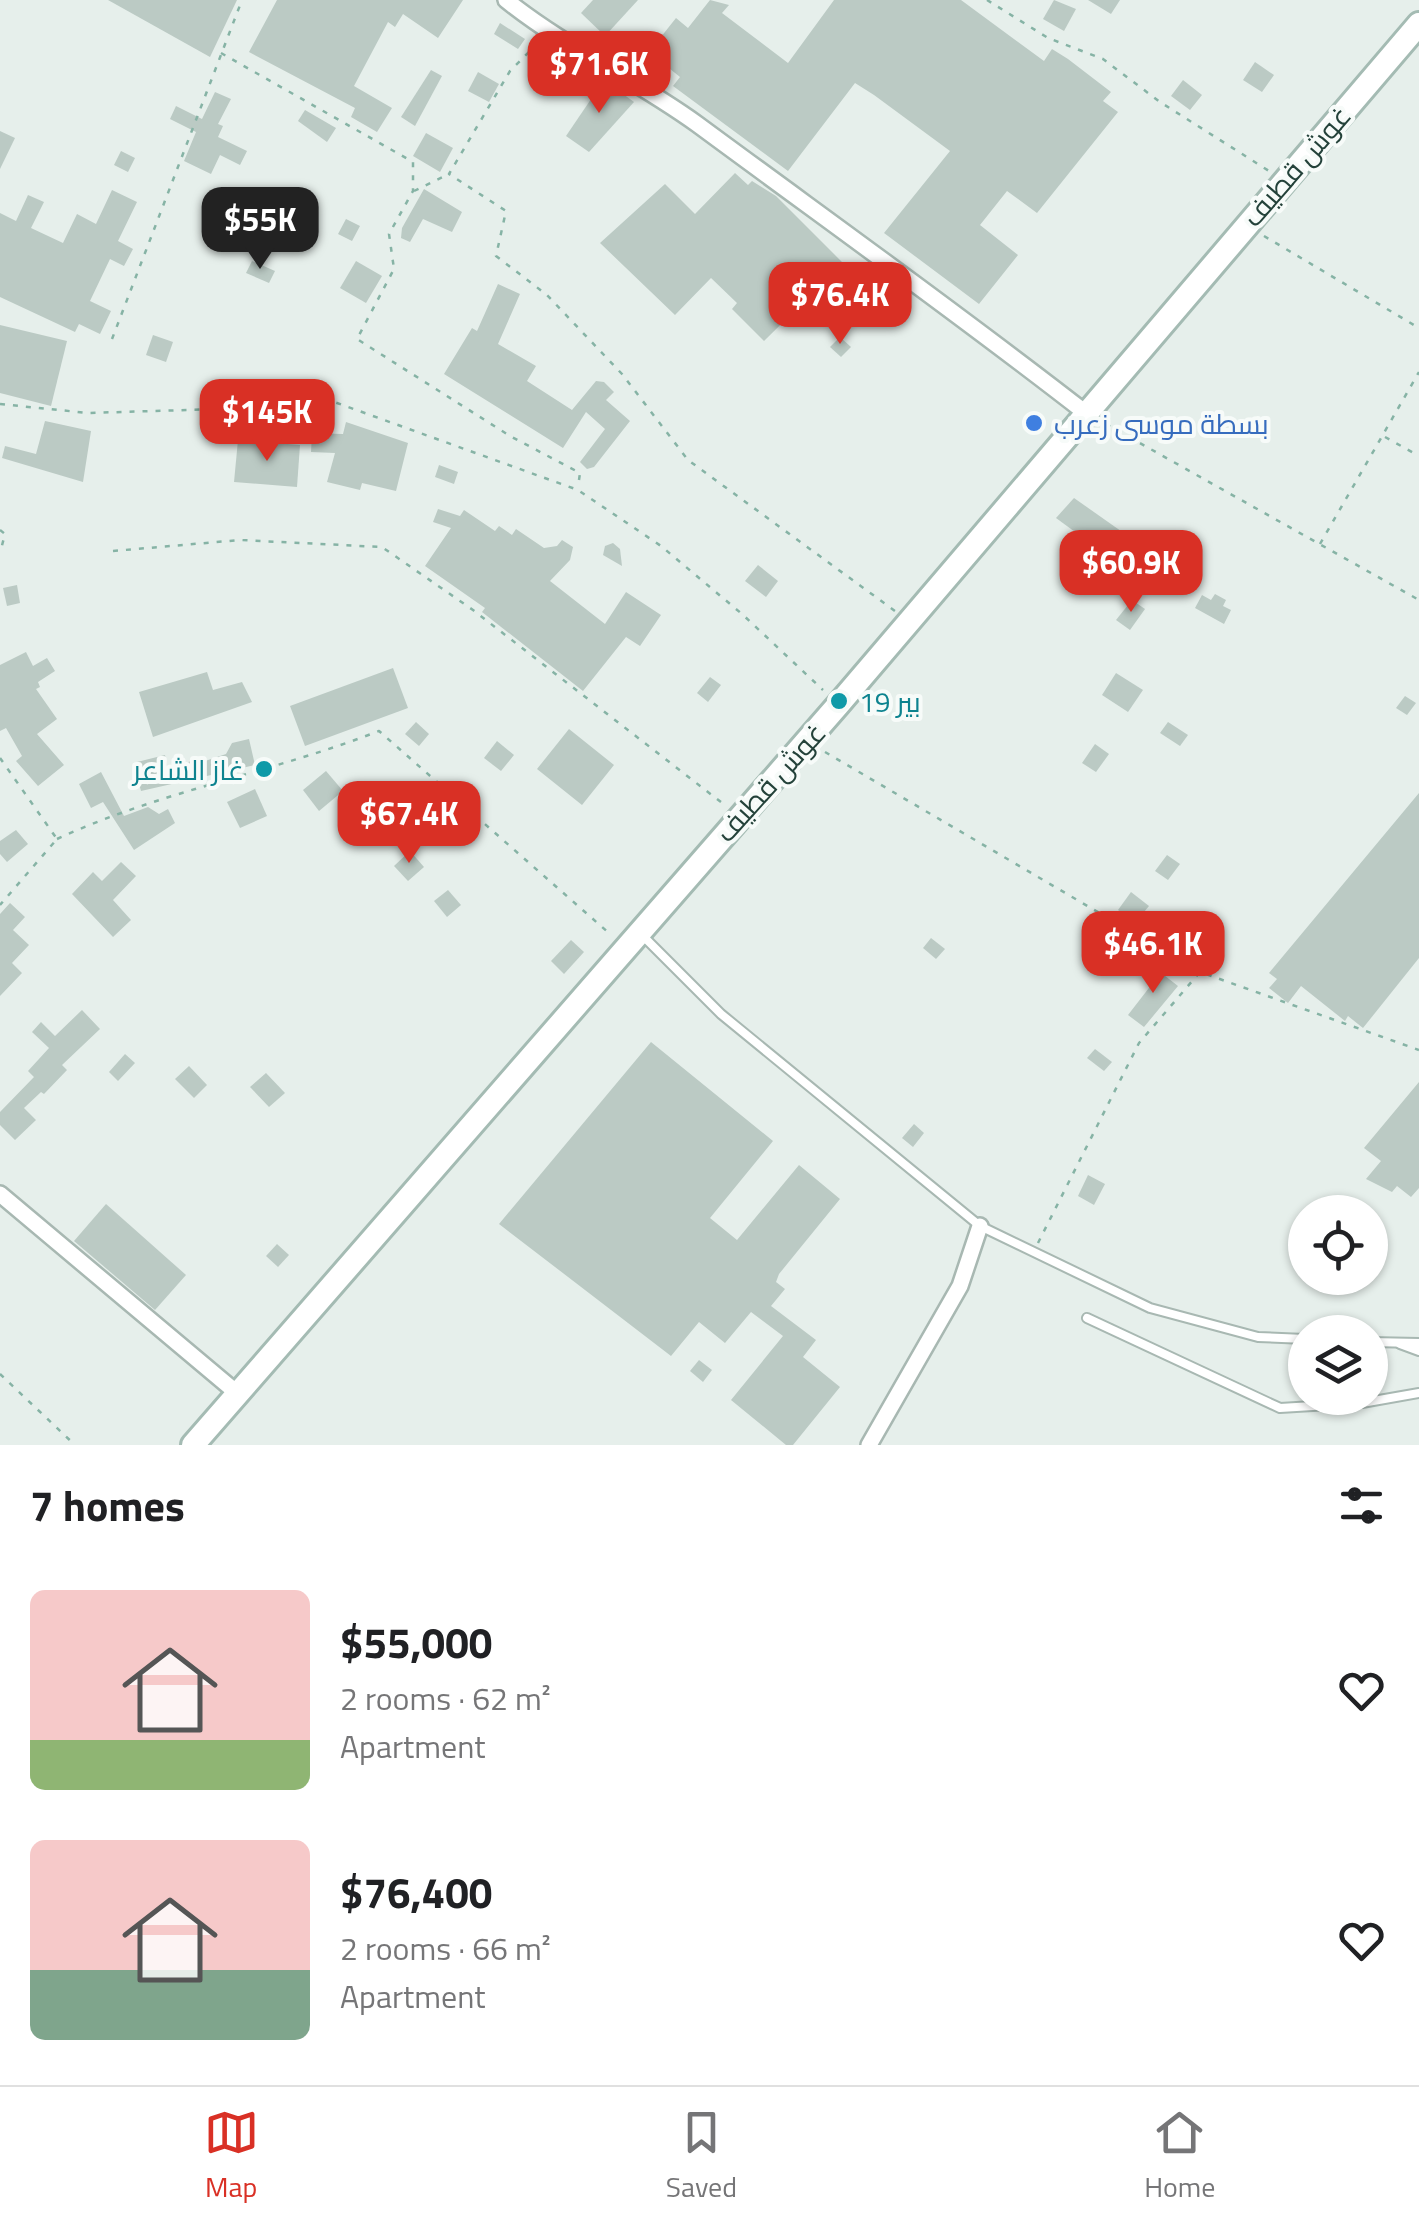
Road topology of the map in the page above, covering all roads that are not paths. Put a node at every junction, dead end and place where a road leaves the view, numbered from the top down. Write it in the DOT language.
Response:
graph roads {
  1 [pos="506,0"];
  2 [pos="1419,24"];
  3 [pos="1087,414"];
  4 [pos="631,939"];
  5 [pos="0,1194"];
  6 [pos="980,1226"];
  7 [pos="1087,1318"];
  8 [pos="1288,1339"];
  9 [pos="1388,1343"];
  10 [pos="1396,1343"];
  11 [pos="1419,1343"];
  12 [pos="1419,1352"];
  13 [pos="237,1393"];
  14 [pos="1419,1393"];
  15 [pos="193,1445"];
  16 [pos="870,1445"];
  1 -- 3 [label="street"];
  2 -- 3 [label="main road, غوش قطيف"];
  3 -- 4 [label="main road, غوش قطيف"];
  4 -- 6 [label="lane"];
  4 -- 13 [label="main road, غوش قطيف"];
  5 -- 13 [label="street"];
  6 -- 8 [label="lane"];
  6 -- 16 [label="street"];
  7 -- 14 [label="lane"];
  9 -- 10 [label="lane"];
  10 -- 11 [label="lane"];
  10 -- 12 [label="lane"];
  13 -- 15 [label="main road, غوش قطيف"];
}
